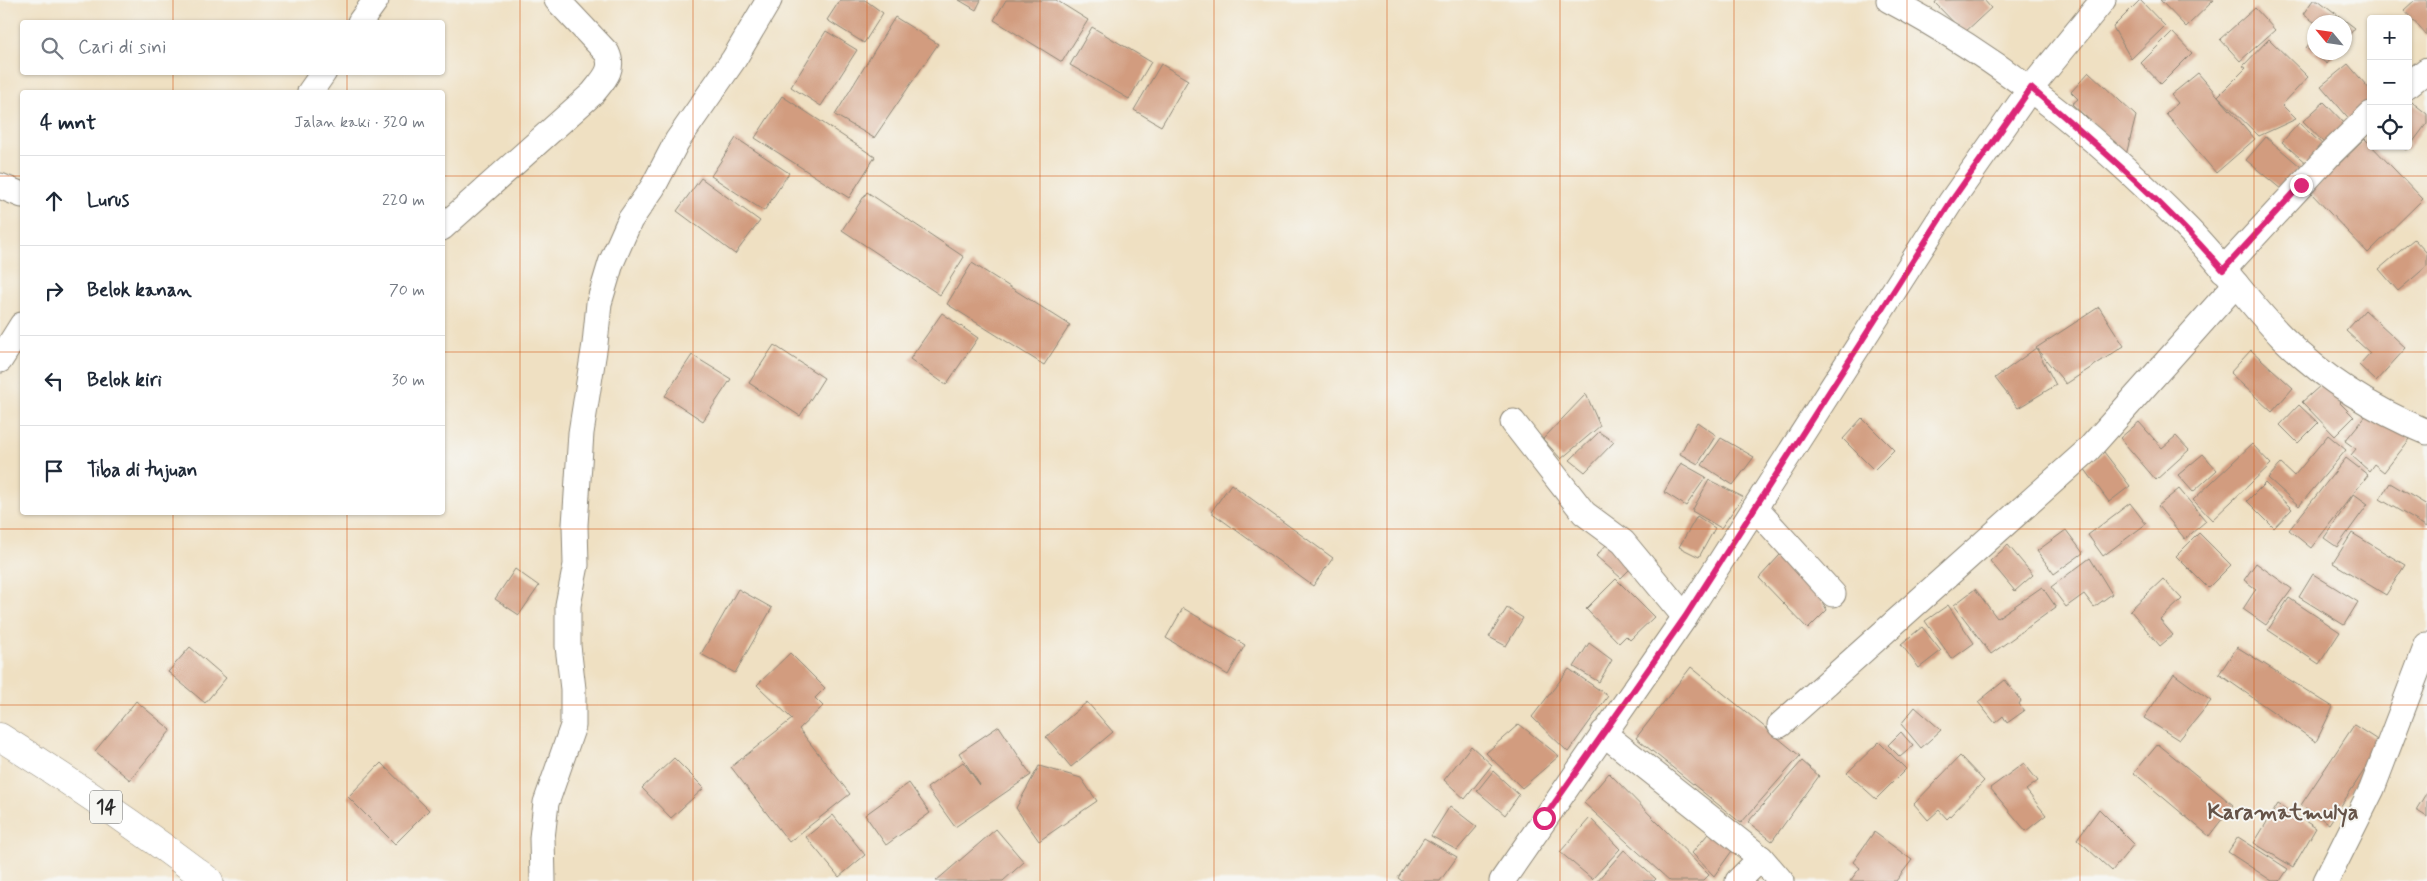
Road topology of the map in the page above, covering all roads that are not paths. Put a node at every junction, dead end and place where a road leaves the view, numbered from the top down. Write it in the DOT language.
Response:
graph roads {
  1 [pos="376,0"];
  2 [pos="557,0"];
  3 [pos="769,0"];
  4 [pos="1889,0"];
  5 [pos="2103,0"];
  6 [pos="361,20"];
  7 [pos="2427,70"];
  8 [pos="322,75"];
  9 [pos="2412,81"];
  10 [pos="2031,88"];
  11 [pos="311,90"];
  12 [pos="2367,118"];
  13 [pos="0,186"];
  14 [pos="20,194"];
  15 [pos="445,225"];
  16 [pos="2229,277"];
  17 [pos="20,327"];
  18 [pos="0,360"];
  19 [pos="1513,422"];
  20 [pos="2427,432"];
  21 [pos="1755,508"];
  22 [pos="1833,594"];
  23 [pos="1685,617"];
  24 [pos="2427,646"];
  25 [pos="1780,725"];
  26 [pos="1602,733"];
  27 [pos="0,737"];
  28 [pos="1761,858"];
  29 [pos="209,881"];
  30 [pos="543,881"];
  31 [pos="1502,881"];
  32 [pos="1738,881"];
  33 [pos="1781,881"];
  34 [pos="2326,881"];
  1 -- 6 [label="street"];
  2 -- 15 [label="street"];
  3 -- 30 [label="street"];
  4 -- 10 [label="street"];
  5 -- 10 [label="street"];
  7 -- 9 [label="street"];
  8 -- 11 [label="street"];
  10 -- 16 [label="street"];
  10 -- 21 [label="street"];
  12 -- 16 [label="street"];
  13 -- 14 [label="street"];
  16 -- 20 [label="street"];
  16 -- 25 [label="street"];
  17 -- 18 [label="street"];
  19 -- 23 [label="street"];
  21 -- 22 [label="street"];
  21 -- 23 [label="street"];
  23 -- 26 [label="street"];
  24 -- 34 [label="street"];
  26 -- 28 [label="street"];
  26 -- 31 [label="street"];
  27 -- 29 [label="highway, 14"];
  28 -- 32 [label="street"];
  28 -- 33 [label="street"];
}
